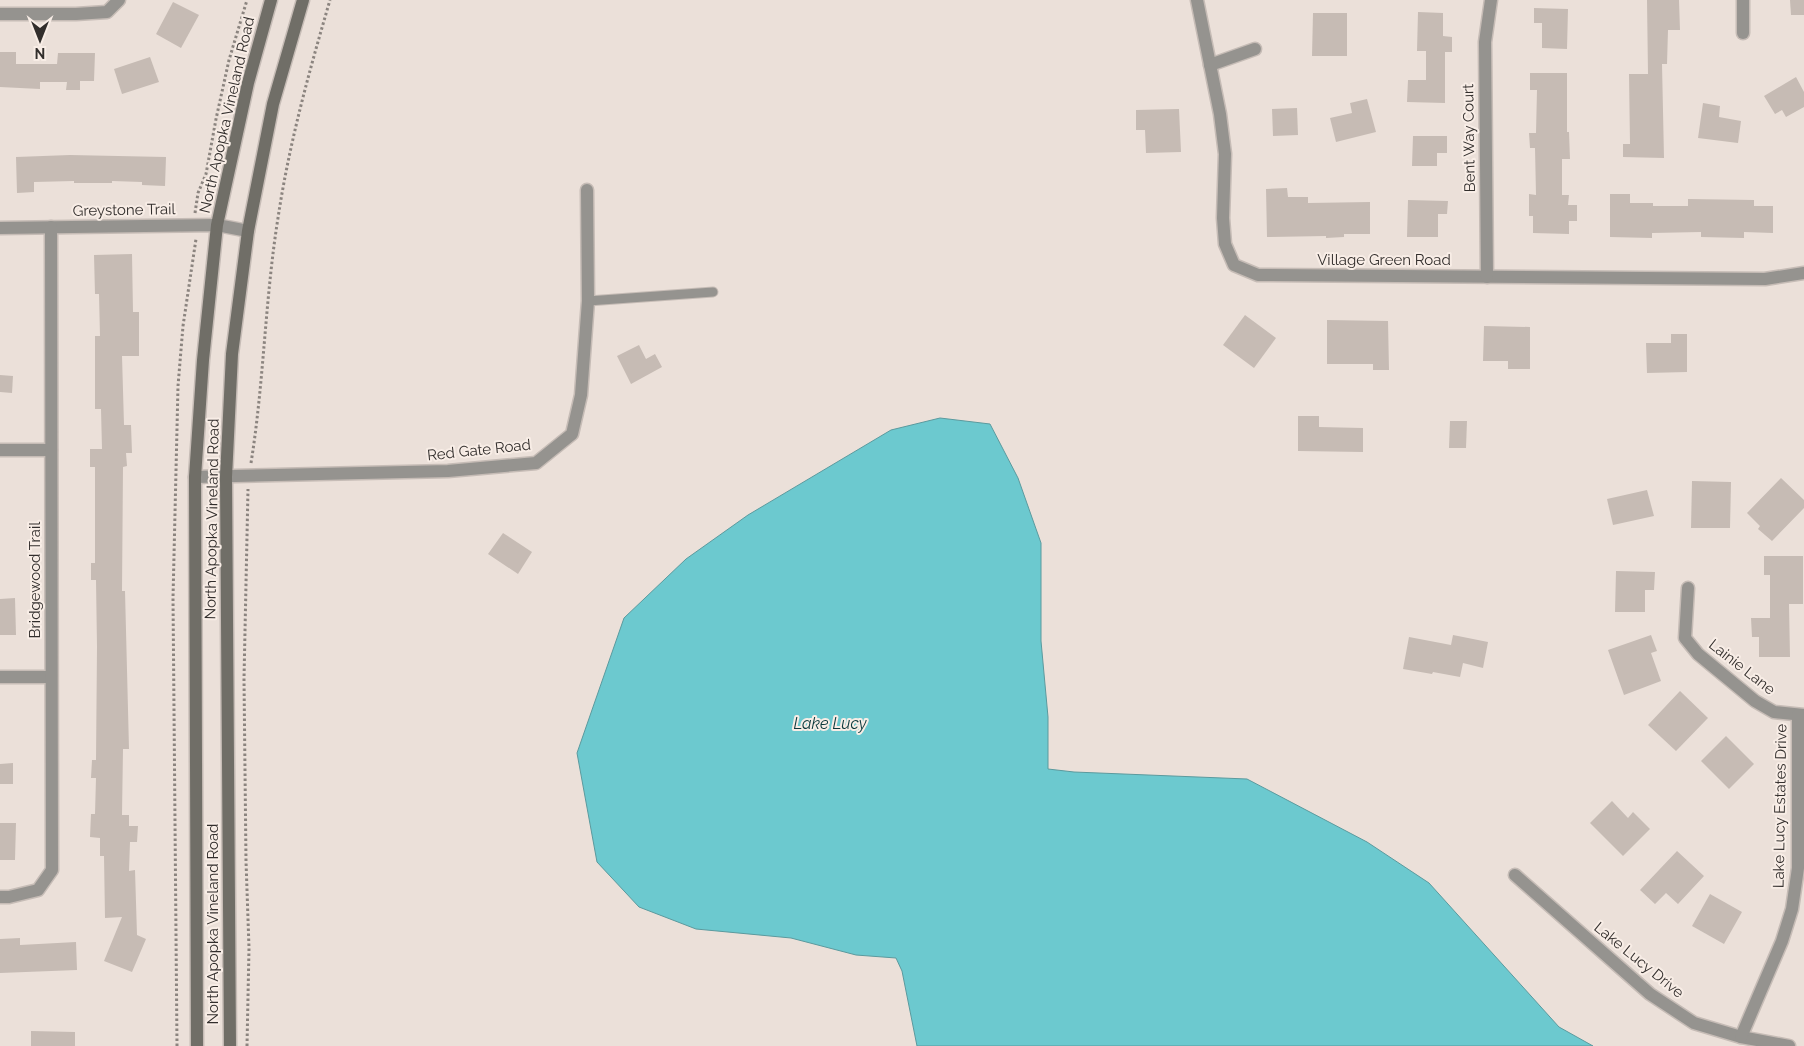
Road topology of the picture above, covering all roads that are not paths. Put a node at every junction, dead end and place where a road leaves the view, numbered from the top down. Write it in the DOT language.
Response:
graph roads {
  1 [pos="119,0"];
  2 [pos="271,0"];
  3 [pos="303,0"];
  4 [pos="1197,0"];
  5 [pos="1491,0"];
  6 [pos="1744,0"];
  7 [pos="0,14"];
  8 [pos="1743,32"];
  9 [pos="1255,49"];
  10 [pos="1210,65"];
  11 [pos="587,190"];
  12 [pos="218,225"];
  13 [pos="51,227"];
  14 [pos="0,228"];
  15 [pos="248,231"];
  16 [pos="1804,272"];
  17 [pos="1487,277"];
  18 [pos="712,292"];
  19 [pos="588,301"];
  20 [pos="0,450"];
  21 [pos="51,450"];
  22 [pos="226,476"];
  23 [pos="195,477"];
  24 [pos="1688,588"];
  25 [pos="0,677"];
  26 [pos="52,677"];
  27 [pos="1801,715"];
  28 [pos="1515,875"];
  29 [pos="0,897"];
  30 [pos="1741,1037"];
  31 [pos="197,1046"];
  32 [pos="230,1046"];
  33 [pos="1789,1046"];
  1 -- 7 [label="street"];
  2 -- 12 [label="street, North Apopka Vineland Road"];
  3 -- 15 [label="street, North Apopka Vineland Road"];
  4 -- 10 [label="street, Village Green Road"];
  5 -- 17 [label="street, Bent Way Court"];
  6 -- 8 [label="street"];
  9 -- 10 [label="street"];
  10 -- 17 [label="street, Village Green Road"];
  11 -- 19 [label="street, Red Gate Road"];
  12 -- 13 [label="street, Greystone Trail"];
  12 -- 15 [label="street, Greystone Trail"];
  12 -- 23 [label="street, North Apopka Vineland Road"];
  13 -- 14 [label="street, Greystone Trail"];
  13 -- 21 [label="street, Bridgewood Trail"];
  15 -- 22 [label="street, North Apopka Vineland Road"];
  16 -- 17 [label="street, Village Green Road"];
  18 -- 19 [label="lane"];
  19 -- 22 [label="street, Red Gate Road"];
  20 -- 21 [label="street"];
  21 -- 26 [label="street, Bridgewood Trail"];
  22 -- 23 [label="street, Red Gate Road"];
  22 -- 32 [label="street, North Apopka Vineland Road"];
  23 -- 31 [label="street, North Apopka Vineland Road"];
  24 -- 27 [label="street, Lainie Lane"];
  25 -- 26 [label="street"];
  26 -- 29 [label="street, Bridgewood Trail"];
  27 -- 30 [label="street, Lake Lucy Estates Drive"];
  28 -- 30 [label="street, Lake Lucy Drive"];
  30 -- 33 [label="street, Lake Lucy Drive"];
}
